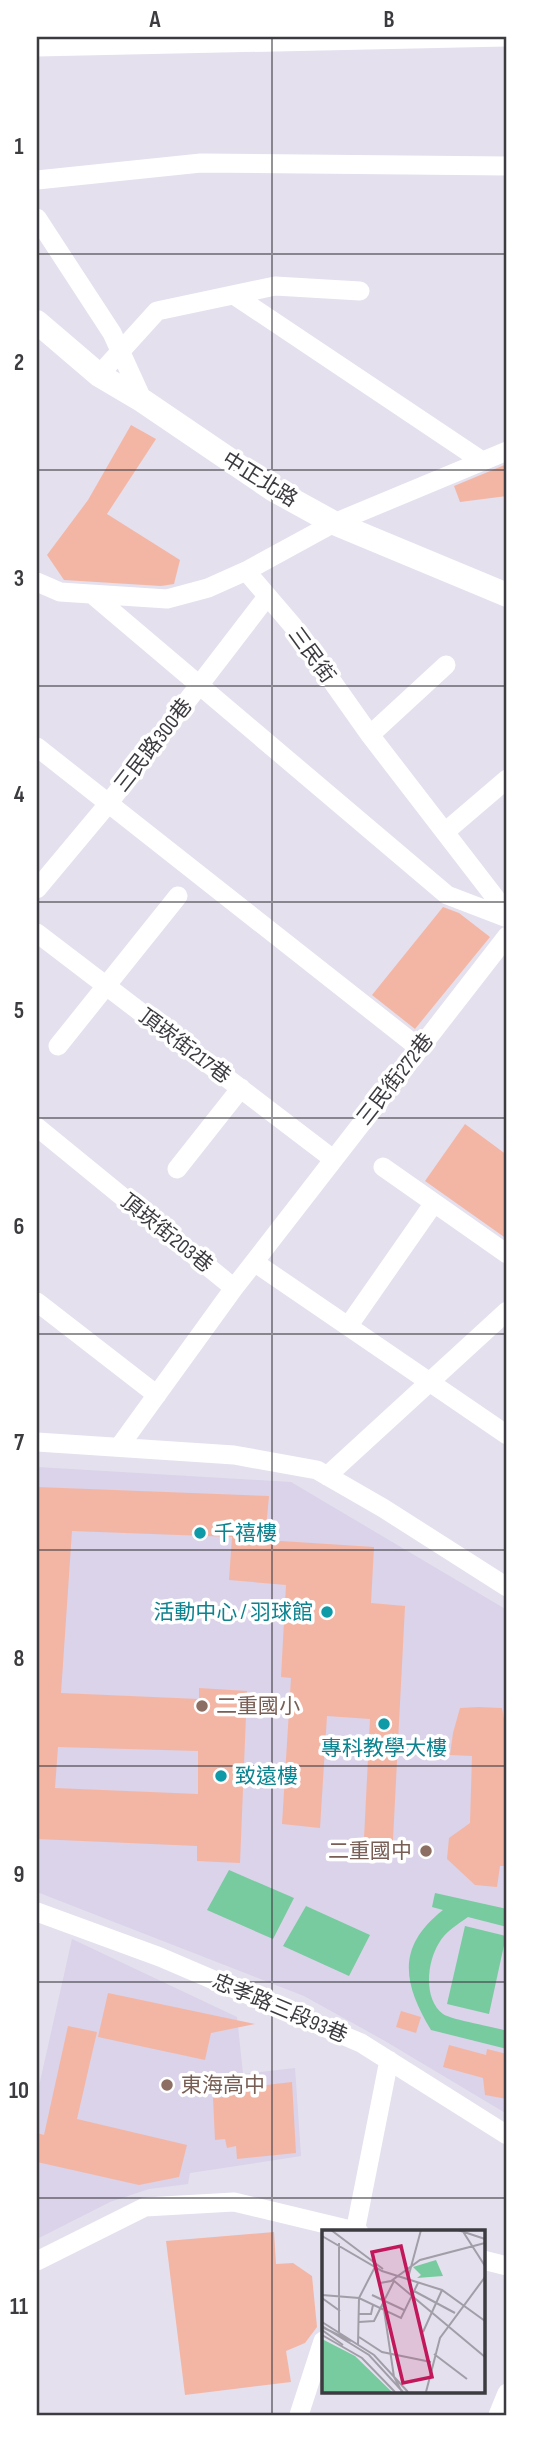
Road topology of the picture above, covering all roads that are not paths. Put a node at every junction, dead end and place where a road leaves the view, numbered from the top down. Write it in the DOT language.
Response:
graph roads {
  1 [pos="506,37"];
  2 [pos="37,47"];
  3 [pos="507,166"];
  4 [pos="37,180"];
  5 [pos="37,218"];
  6 [pos="360,291"];
  7 [pos="234,295"];
  8 [pos="37,322"];
  9 [pos="120,353"];
  10 [pos="99,375"];
  11 [pos="143,401"];
  12 [pos="507,452"];
  13 [pos="482,461"];
  14 [pos="334,523"];
  15 [pos="246,571"];
  16 [pos="37,582"];
  17 [pos="93,595"];
  18 [pos="507,595"];
  19 [pos="266,598"];
  20 [pos="446,665"];
  21 [pos="198,686"];
  22 [pos="370,735"];
  23 [pos="37,747"];
  24 [pos="507,779"];
  25 [pos="108,804"];
  26 [pos="445,832"];
  27 [pos="37,889"];
  28 [pos="178,896"];
  29 [pos="507,916"];
  30 [pos="37,933"];
  31 [pos="507,936"];
  32 [pos="106,985"];
  33 [pos="58,1046"];
  34 [pos="419,1048"];
  35 [pos="241,1088"];
  36 [pos="37,1127"];
  37 [pos="333,1159"];
  38 [pos="383,1167"];
  39 [pos="177,1168"];
  40 [pos="434,1203"];
  41 [pos="284,1223"];
  42 [pos="507,1254"];
  43 [pos="254,1262"];
  44 [pos="234,1288"];
  45 [pos="37,1302"];
  46 [pos="507,1311"];
  47 [pos="349,1325"];
  48 [pos="431,1381"];
  49 [pos="157,1395"];
  50 [pos="507,1435"];
  51 [pos="37,1442"];
  52 [pos="119,1447"];
  53 [pos="327,1476"];
  54 [pos="507,1587"];
  55 [pos="37,1912"];
  56 [pos="389,2060"];
  57 [pos="507,2135"];
  58 [pos="352,2230"];
  59 [pos="356,2230"];
  60 [pos="484,2260"];
  61 [pos="37,2261"];
  62 [pos="507,2266"];
  63 [pos="322,2347"];
  64 [pos="507,2393"];
  65 [pos="299,2415"];
  66 [pos="498,2415"];
  1 -- 2 [label="street"];
  3 -- 4 [label="street"];
  5 -- 9 [label="street"];
  6 -- 7 [label="street"];
  7 -- 9 [label="street"];
  7 -- 13 [label="street"];
  8 -- 10 [label="main road, 中正北路"];
  9 -- 10 [label="street"];
  9 -- 11 [label="street"];
  10 -- 11 [label="main road, 中正北路"];
  11 -- 14 [label="main road, 中正北路"];
  12 -- 13 [label="street"];
  13 -- 14 [label="street"];
  14 -- 15 [label="street"];
  14 -- 18 [label="main road, 中正北路"];
  15 -- 17 [label="street"];
  15 -- 19 [label="street, 三民街"];
  16 -- 17 [label="street"];
  17 -- 21 [label="street"];
  19 -- 21 [label="street, 三民路300巷"];
  19 -- 22 [label="street, 三民街"];
  20 -- 22 [label="street"];
  21 -- 25 [label="street, 三民路300巷"];
  21 -- 29 [label="street"];
  22 -- 26 [label="street, 三民街"];
  23 -- 25 [label="street"];
  24 -- 26 [label="street"];
  25 -- 27 [label="street, 三民路300巷"];
  25 -- 34 [label="street"];
  26 -- 29 [label="street, 三民街"];
  28 -- 32 [label="street"];
  30 -- 32 [label="street, 頂崁街217巷"];
  31 -- 34 [label="street, 三民街272巷"];
  32 -- 33 [label="street"];
  32 -- 35 [label="street, 頂崁街217巷"];
  34 -- 37 [label="street, 三民街272巷"];
  35 -- 37 [label="street, 頂崁街217巷"];
  35 -- 39 [label="street"];
  36 -- 44 [label="street, 頂崁街203巷"];
  37 -- 41 [label="street, 三民街272巷"];
  38 -- 40 [label="street"];
  40 -- 42 [label="street"];
  40 -- 47 [label="street"];
  41 -- 43 [label="street, 頂崁街203巷"];
  43 -- 44 [label="street, 頂崁街203巷"];
  43 -- 47 [label="street"];
  44 -- 49 [label="street"];
  45 -- 49 [label="street"];
  46 -- 48 [label="street"];
  47 -- 48 [label="street"];
  48 -- 50 [label="street"];
  48 -- 53 [label="street"];
  49 -- 52 [label="street"];
  51 -- 52 [label="street"];
  52 -- 53 [label="street"];
  53 -- 54 [label="street"];
  55 -- 56 [label="street, 忠孝路三段93巷"];
  56 -- 57 [label="street, 忠孝路三段93巷"];
  56 -- 59 [label="street"];
  58 -- 61 [label="street"];
  60 -- 62 [label="street"];
  63 -- 65 [label="street"];
  64 -- 66 [label="street"];
}
